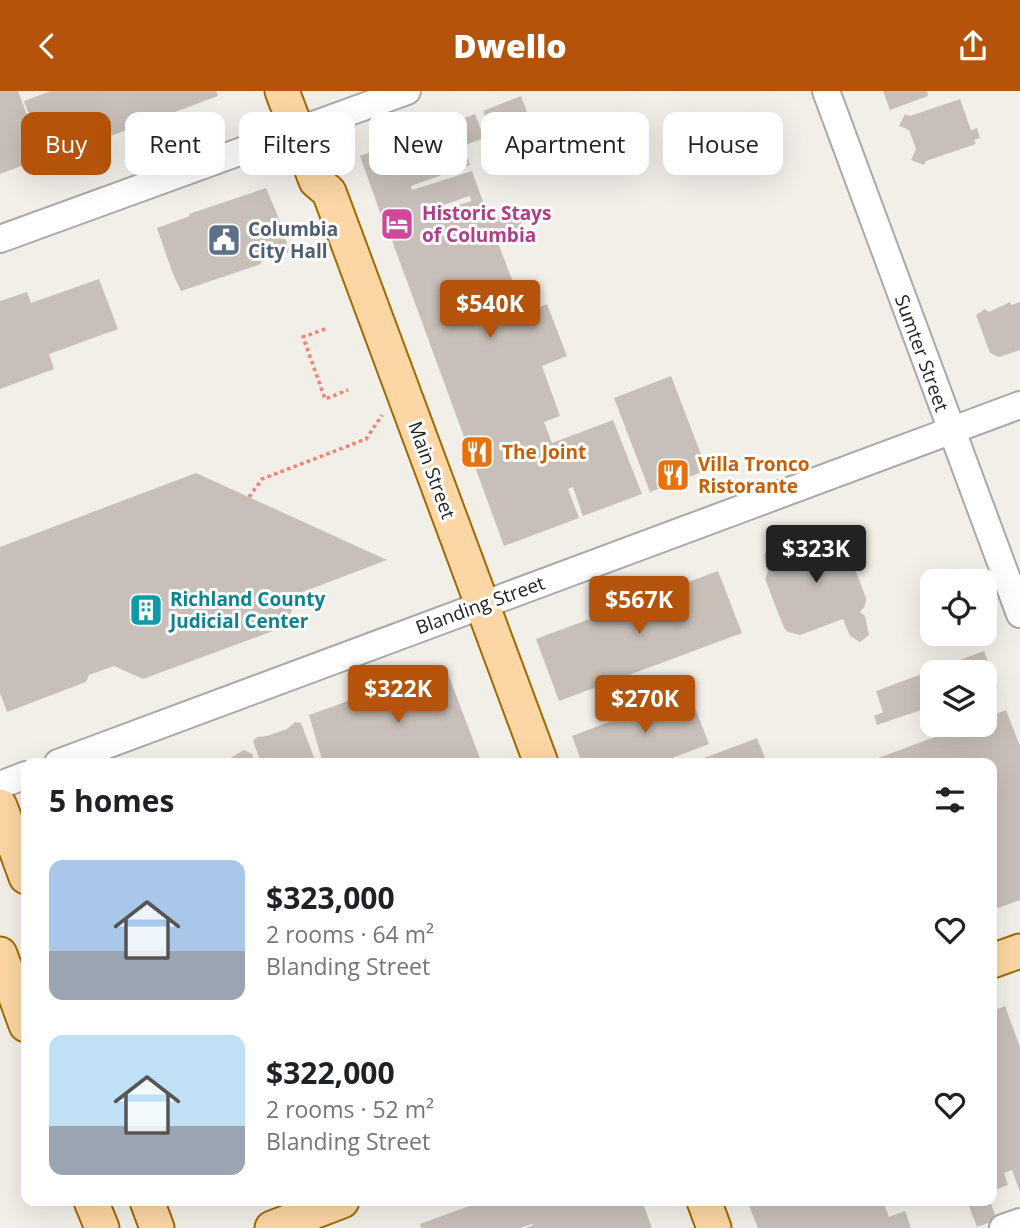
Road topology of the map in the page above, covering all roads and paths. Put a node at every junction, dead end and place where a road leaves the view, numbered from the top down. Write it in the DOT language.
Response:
graph roads {
  1 [pos="282,91"];
  2 [pos="407,91"];
  3 [pos="826,91"];
  4 [pos="290,112"];
  5 [pos="347,112"];
  6 [pos="239,151"];
  7 [pos="314,175"];
  8 [pos="0,239"];
  9 [pos="325,329"];
  10 [pos="348,390"];
  11 [pos="1020,405"];
  12 [pos="382,415"];
  13 [pos="951,431"];
  14 [pos="249,498"];
  15 [pos="474,607"];
  16 [pos="1020,614"];
  17 [pos="71,758"];
  18 [pos="521,758"];
  19 [pos="539,758"];
  20 [pos="21,777"];
  21 [pos="0,785"];
  22 [pos="0,806"];
  23 [pos="21,863"];
  24 [pos="1020,951"];
  25 [pos="0,954"];
  26 [pos="997,959"];
  27 [pos="21,1011"];
  28 [pos="93,1206"];
  29 [pos="149,1206"];
  30 [pos="329,1206"];
  31 [pos="687,1206"];
  32 [pos="706,1206"];
  33 [pos="1020,1222"];
  34 [pos="102,1228"];
  35 [pos="157,1228"];
  36 [pos="272,1228"];
  37 [pos="695,1228"];
  38 [pos="714,1228"];
  39 [pos="1003,1228"];
  1 -- 4 [label="main road, Main Street"];
  2 -- 5 [label="street"];
  3 -- 13 [label="street, Sumter Street"];
  6 -- 8 [label="street"];
  7 -- 15 [label="main road, Main Street"];
  9 -- 10 [label="path"];
  11 -- 13 [label="street, Blanding Street"];
  12 -- 14 [label="path"];
  13 -- 15 [label="street, Blanding Street"];
  13 -- 16 [label="street, Sumter Street"];
  15 -- 17 [label="street, Blanding Street"];
  15 -- 18 [label="main road, Main Street"];
  15 -- 19 [label="main road, Main Street"];
  20 -- 21 [label="street"];
  22 -- 23 [label="main road"];
  24 -- 26 [label="main road"];
  25 -- 27 [label="main road"];
  28 -- 34 [label="main road"];
  29 -- 35 [label="main road"];
  30 -- 36 [label="main road"];
  31 -- 37 [label="main road"];
  32 -- 38 [label="main road"];
  33 -- 39 [label="street"];
}
